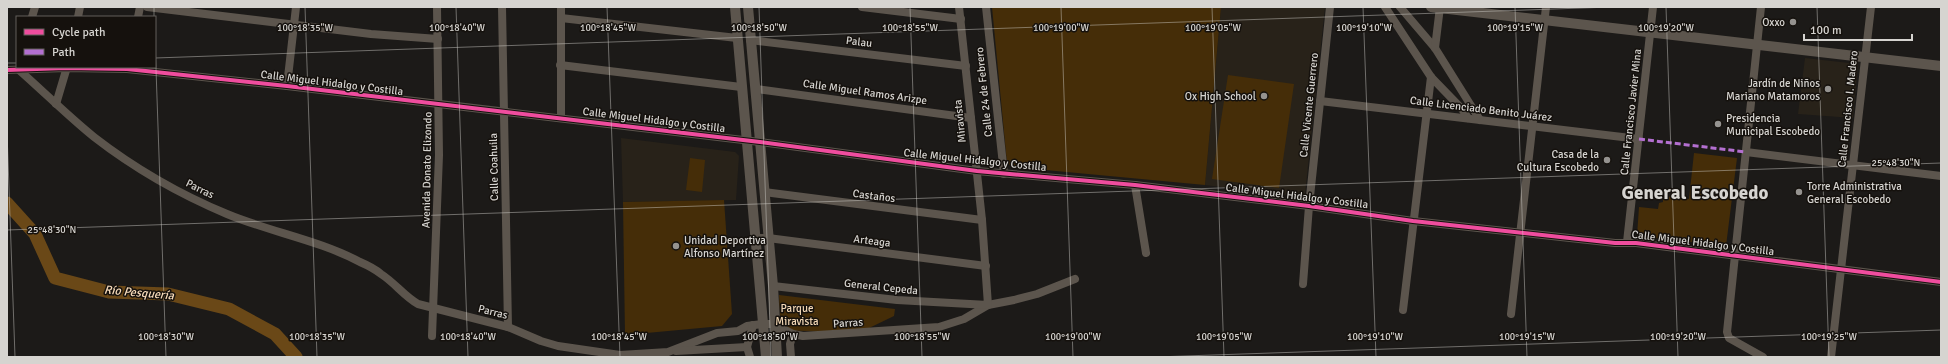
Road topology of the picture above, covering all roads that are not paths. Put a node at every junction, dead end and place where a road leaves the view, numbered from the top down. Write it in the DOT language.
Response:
graph roads {
  1 [pos="147,7"];
  2 [pos="296,7"];
  3 [pos="437,7"];
  4 [pos="502,7"];
  5 [pos="561,7"];
  6 [pos="735,7"];
  7 [pos="748,7"];
  8 [pos="862,7"];
  9 [pos="959,7"];
  10 [pos="986,7"];
  11 [pos="1330,7"];
  12 [pos="1384,7"];
  13 [pos="1400,7"];
  14 [pos="1437,7"];
  15 [pos="1546,7"];
  16 [pos="1653,7"];
  17 [pos="1761,7"];
  18 [pos="1871,7"];
  19 [pos="561,18"];
  20 [pos="961,19"];
  21 [pos="1544,20"];
  22 [pos="294,24"];
  23 [pos="1650,34"];
  24 [pos="737,38"];
  25 [pos="438,39"];
  26 [pos="750,40"];
  27 [pos="1757,45"];
  28 [pos="1435,48"];
  29 [pos="1865,56"];
  30 [pos="560,65"];
  31 [pos="966,66"];
  32 [pos="1941,66"];
  33 [pos="66,68"];
  34 [pos="127,68"];
  35 [pos="20,69"];
  36 [pos="7,70"];
  37 [pos="1431,77"];
  38 [pos="287,86"];
  39 [pos="741,87"];
  40 [pos="756,89"];
  41 [pos="1320,101"];
  42 [pos="56,104"];
  43 [pos="439,105"];
  44 [pos="504,112"];
  45 [pos="1427,114"];
  46 [pos="561,118"];
  47 [pos="971,118"];
  48 [pos="1468,118"];
  49 [pos="1480,120"];
  50 [pos="1532,127"];
  51 [pos="1639,139"];
  52 [pos="746,141"];
  53 [pos="760,142"];
  54 [pos="1746,152"];
  55 [pos="1853,165"];
  56 [pos="977,171"];
  57 [pos="1004,174"];
  58 [pos="1941,176"];
  59 [pos="1136,185"];
  60 [pos="764,192"];
  61 [pos="1309,206"];
  62 [pos="982,220"];
  63 [pos="1413,221"];
  64 [pos="1520,233"];
  65 [pos="755,238"];
  66 [pos="768,238"];
  67 [pos="1627,242"];
  68 [pos="1146,253"];
  69 [pos="1734,256"];
  70 [pos="986,266"];
  71 [pos="1842,268"];
  72 [pos="1075,279"];
  73 [pos="1941,282"];
  74 [pos="1303,284"];
  75 [pos="773,286"];
  76 [pos="988,305"];
  77 [pos="434,309"];
  78 [pos="1403,310"];
  79 [pos="1511,314"];
  80 [pos="774,324"];
  81 [pos="758,325"];
  82 [pos="508,327"];
  83 [pos="793,334"];
  84 [pos="432,336"];
  85 [pos="747,347"];
  86 [pos="668,352"];
  87 [pos="765,354"];
  88 [pos="776,354"];
  89 [pos="750,357"];
  90 [pos="791,357"];
  91 [pos="1763,357"];
  92 [pos="1831,357"];
  1 -- 22 [label="street"];
  2 -- 22 [label="street"];
  3 -- 25 [label="street, Avenida Donato Elizondo"];
  4 -- 44 [label="street, Calle Coahuila"];
  5 -- 19 [label="street"];
  6 -- 24 [label="street"];
  7 -- 26 [label="street"];
  8 -- 20 [label="street"];
  9 -- 20 [label="street, Miravista"];
  10 -- 57 [label="street, Calle 24 de Febrero"];
  11 -- 41 [label="street, Calle Vicente Guerrero"];
  12 -- 37 [label="street"];
  13 -- 28 [label="street"];
  14 -- 21 [label="street"];
  14 -- 28 [label="street"];
  15 -- 21 [label="street"];
  16 -- 23 [label="street, Calle Francisco Javier Mina"];
  17 -- 27 [label="street"];
  18 -- 29 [label="street, Calle Francisco I. Madero"];
  19 -- 24 [label="street"];
  19 -- 30 [label="street"];
  20 -- 31 [label="street, Miravista"];
  21 -- 23 [label="street"];
  21 -- 50 [label="street"];
  22 -- 25 [label="street"];
  22 -- 38 [label="street"];
  23 -- 27 [label="street"];
  23 -- 51 [label="street, Calle Francisco Javier Mina"];
  24 -- 39 [label="street"];
  25 -- 43 [label="street, Avenida Donato Elizondo"];
  26 -- 31 [label="street, Palau"];
  26 -- 40 [label="street"];
  27 -- 29 [label="street"];
  27 -- 54 [label="street"];
  28 -- 49 [label="street"];
  29 -- 32 [label="street"];
  29 -- 55 [label="street, Calle Francisco I. Madero"];
  30 -- 39 [label="street"];
  30 -- 46 [label="street"];
  31 -- 47 [label="street, Miravista"];
  33 -- 34 [label="street, Calle Miguel Hidalgo y Costilla"];
  33 -- 35 [label="street, Calle Miguel Hidalgo y Costilla"];
  33 -- 42 [label="street"];
  34 -- 38 [label="street, Calle Miguel Hidalgo y Costilla"];
  35 -- 36 [label="street, Calle Miguel Hidalgo y Costilla"];
  35 -- 42 [label="street, Parras"];
  37 -- 45 [label="street"];
  37 -- 48 [label="street"];
  38 -- 43 [label="street, Calle Miguel Hidalgo y Costilla"];
  39 -- 52 [label="street"];
  40 -- 47 [label="street, Calle Miguel Ramos Arizpe"];
  40 -- 53 [label="street"];
  41 -- 45 [label="street, Calle Licenciado Benito Juárez"];
  41 -- 61 [label="street, Calle Vicente Guerrero"];
  42 -- 77 [label="street, Parras"];
  43 -- 44 [label="street, Calle Miguel Hidalgo y Costilla"];
  43 -- 77 [label="street, Avenida Donato Elizondo"];
  44 -- 46 [label="street, Calle Miguel Hidalgo y Costilla"];
  44 -- 82 [label="street, Calle Coahuila"];
  45 -- 48 [label="street, Calle Licenciado Benito Juárez"];
  45 -- 63 [label="street"];
  46 -- 52 [label="street, Calle Miguel Hidalgo y Costilla"];
  47 -- 56 [label="street, Miravista"];
  48 -- 49 [label="street, Calle Licenciado Benito Juárez"];
  49 -- 50 [label="street, Calle Licenciado Benito Juárez"];
  50 -- 51 [label="street, Calle Licenciado Benito Juárez"];
  50 -- 64 [label="street"];
  51 -- 67 [label="street, Calle Francisco Javier Mina"];
  52 -- 53 [label="street, Calle Miguel Hidalgo y Costilla"];
  52 -- 65 [label="street"];
  53 -- 56 [label="street, Calle Miguel Hidalgo y Costilla"];
  53 -- 60 [label="street"];
  54 -- 55 [label="street"];
  54 -- 69 [label="street"];
  55 -- 58 [label="street"];
  55 -- 71 [label="street, Calle Francisco I. Madero"];
  56 -- 57 [label="street, Calle Miguel Hidalgo y Costilla"];
  56 -- 62 [label="street, Miravista"];
  57 -- 59 [label="street, Calle Miguel Hidalgo y Costilla"];
  59 -- 61 [label="street, Calle Miguel Hidalgo y Costilla"];
  59 -- 68 [label="street"];
  60 -- 62 [label="street, Castaños"];
  60 -- 66 [label="street"];
  61 -- 63 [label="street, Calle Miguel Hidalgo y Costilla"];
  61 -- 74 [label="street, Calle Vicente Guerrero"];
  62 -- 70 [label="street, Miravista"];
  63 -- 64 [label="street, Calle Miguel Hidalgo y Costilla"];
  63 -- 78 [label="street"];
  64 -- 67 [label="street, Calle Miguel Hidalgo y Costilla"];
  64 -- 79 [label="street"];
  65 -- 66 [label="street, Arteaga"];
  65 -- 81 [label="street"];
  66 -- 70 [label="street, Arteaga"];
  66 -- 75 [label="street"];
  67 -- 69 [label="street, Calle Miguel Hidalgo y Costilla"];
  69 -- 71 [label="street, Calle Miguel Hidalgo y Costilla"];
  69 -- 91 [label="street"];
  70 -- 76 [label="street, Miravista"];
  71 -- 73 [label="street, Calle Miguel Hidalgo y Costilla"];
  71 -- 92 [label="street, Calle Francisco I. Madero"];
  72 -- 76 [label="street, Parras"];
  75 -- 76 [label="street, General Cepeda"];
  75 -- 80 [label="street"];
  76 -- 83 [label="street, Parras"];
  77 -- 82 [label="street, Parras"];
  77 -- 84 [label="street, Avenida Donato Elizondo"];
  80 -- 81 [label="street, Parras"];
  80 -- 83 [label="street, Parras"];
  80 -- 88 [label="street"];
  81 -- 85 [label="street"];
  81 -- 86 [label="street, Parras"];
  81 -- 87 [label="street"];
  82 -- 86 [label="street, Parras"];
  83 -- 90 [label="street"];
  85 -- 86 [label="street"];
  85 -- 89 [label="street"];
}
